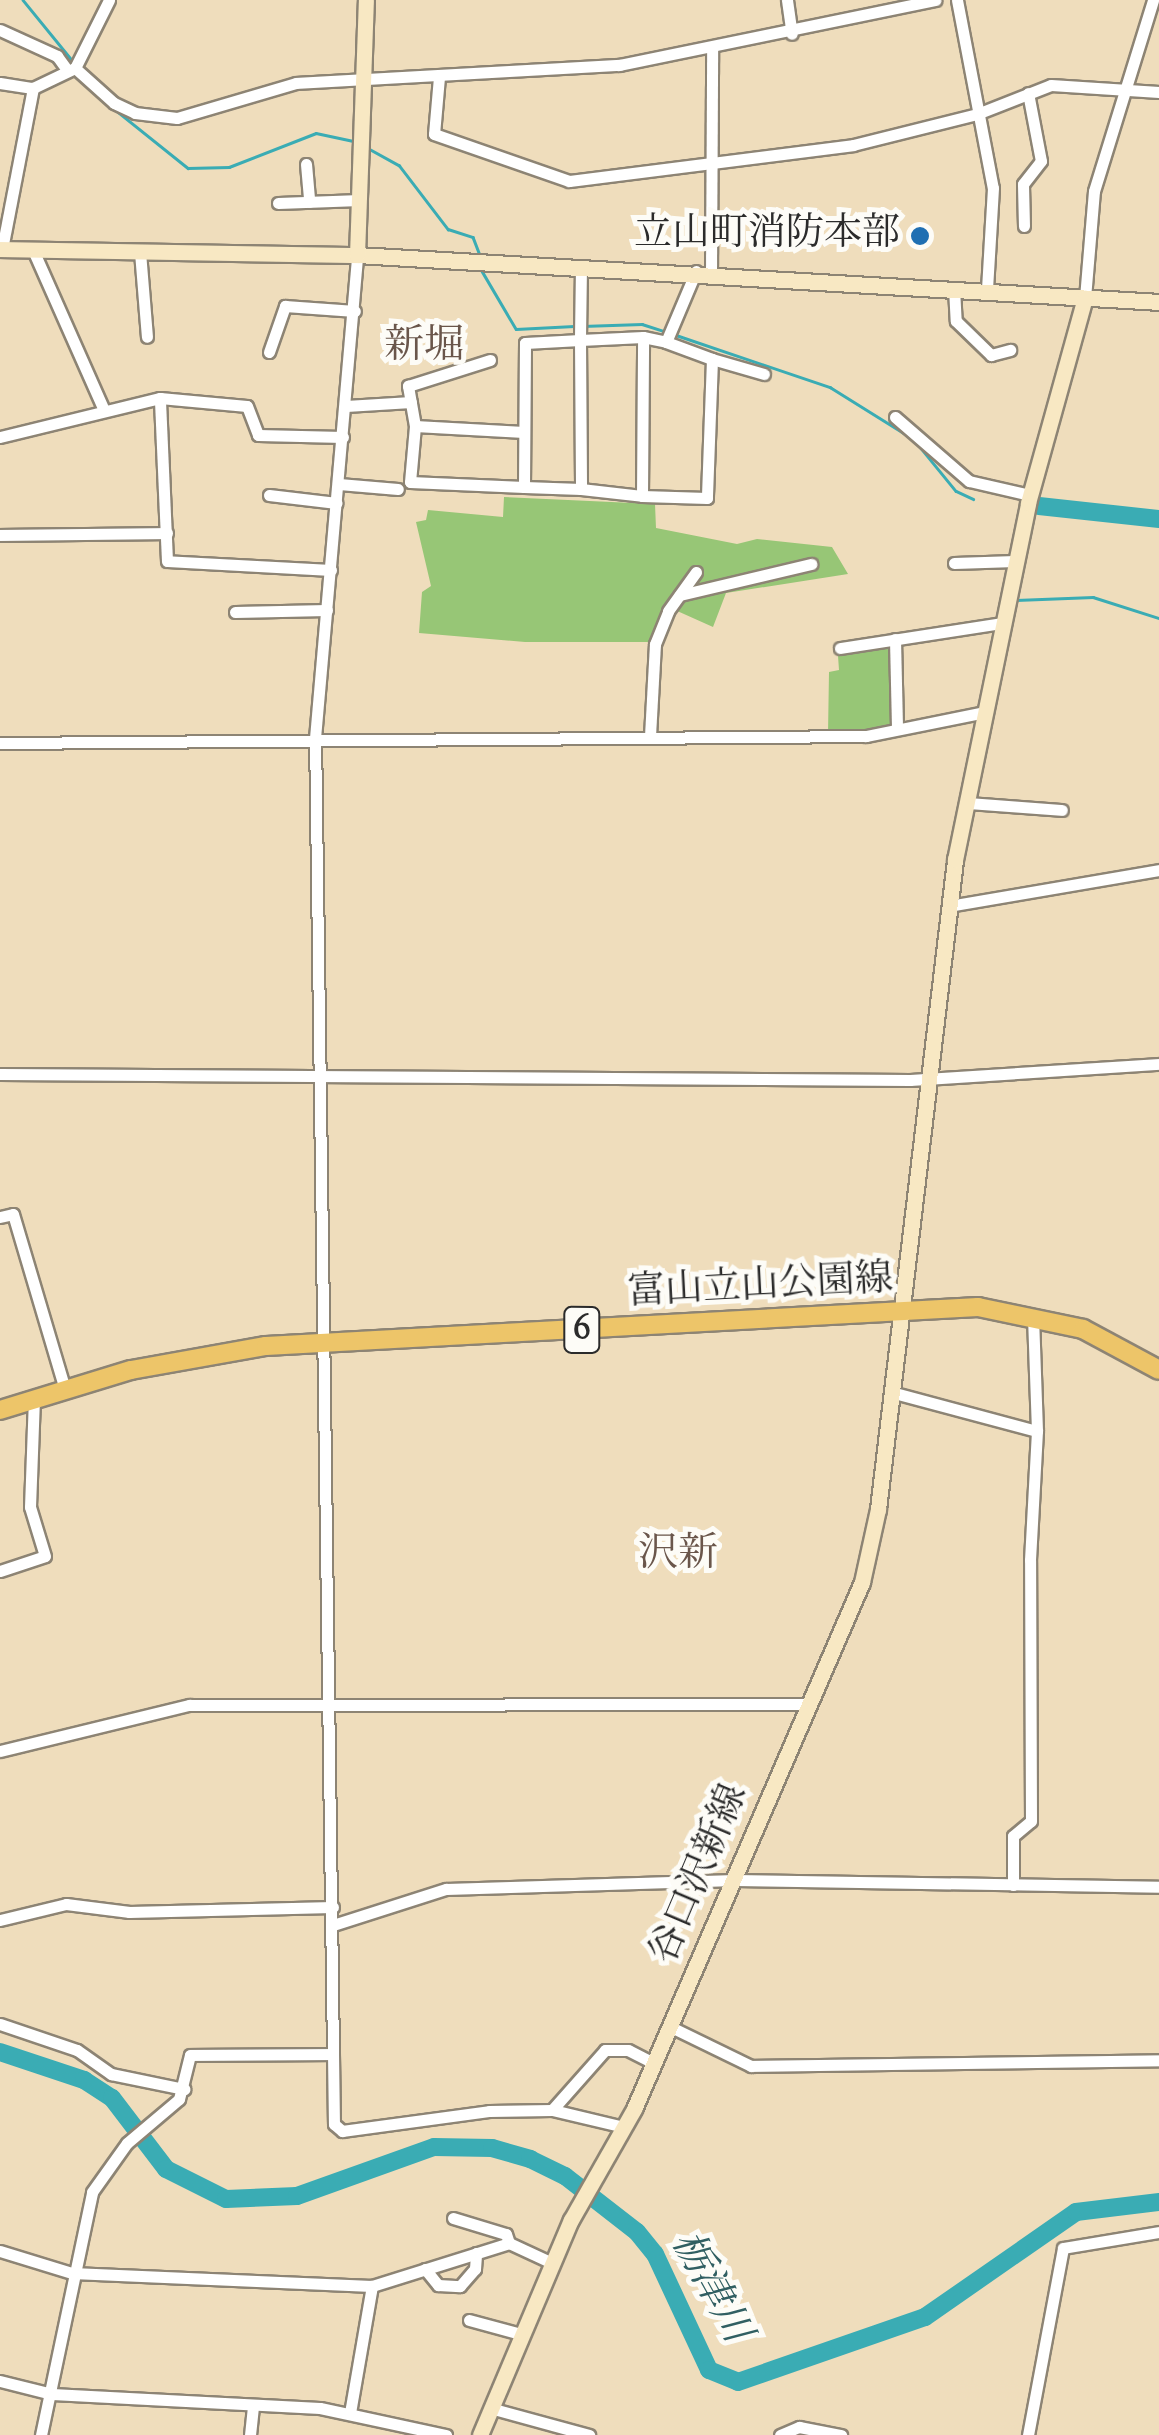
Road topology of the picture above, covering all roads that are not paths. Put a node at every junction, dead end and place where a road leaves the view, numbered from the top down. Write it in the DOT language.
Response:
graph roads {
  1 [pos="109,0"];
  2 [pos="366,0"];
  3 [pos="787,0"];
  4 [pos="935,0"];
  5 [pos="957,0"];
  6 [pos="1154,0"];
  7 [pos="0,30"];
  8 [pos="792,34"];
  9 [pos="712,46"];
  10 [pos="71,69"];
  11 [pos="439,77"];
  12 [pos="364,80"];
  13 [pos="0,83"];
  14 [pos="1129,87"];
  15 [pos="34,88"];
  16 [pos="1028,92"];
  17 [pos="1159,92"];
  18 [pos="976,114"];
  19 [pos="306,164"];
  20 [pos="711,165"];
  21 [pos="360,200"];
  22 [pos="309,202"];
  23 [pos="278,203"];
  24 [pos="1024,226"];
  25 [pos="1,249"];
  26 [pos="33,250"];
  27 [pos="140,252"];
  28 [pos="357,255"];
  29 [pos="581,266"];
  30 [pos="703,272"];
  31 [pos="954,288"];
  32 [pos="987,290"];
  33 [pos="1085,298"];
  34 [pos="1159,302"];
  35 [pos="356,311"];
  36 [pos="147,336"];
  37 [pos="643,337"];
  38 [pos="580,340"];
  39 [pos="666,342"];
  40 [pos="1010,350"];
  41 [pos="270,352"];
  42 [pos="712,359"];
  43 [pos="490,360"];
  44 [pos="764,374"];
  45 [pos="160,398"];
  46 [pos="411,402"];
  47 [pos="346,406"];
  48 [pos="104,410"];
  49 [pos="895,417"];
  50 [pos="415,426"];
  51 [pos="524,432"];
  52 [pos="0,437"];
  53 [pos="343,437"];
  54 [pos="339,484"];
  55 [pos="524,487"];
  56 [pos="398,489"];
  57 [pos="580,489"];
  58 [pos="269,495"];
  59 [pos="1030,495"];
  60 [pos="642,496"];
  61 [pos="337,503"];
  62 [pos="167,533"];
  63 [pos="0,536"];
  64 [pos="1015,561"];
  65 [pos="954,563"];
  66 [pos="811,564"];
  67 [pos="331,570"];
  68 [pos="696,572"];
  69 [pos="680,594"];
  70 [pos="327,610"];
  71 [pos="235,612"];
  72 [pos="1002,623"];
  73 [pos="895,639"];
  74 [pos="840,648"];
  75 [pos="984,712"];
  76 [pos="897,726"];
  77 [pos="650,736"];
  78 [pos="315,738"];
  79 [pos="0,743"];
  80 [pos="967,803"];
  81 [pos="1062,810"];
  82 [pos="1159,870"];
  83 [pos="948,906"];
  84 [pos="1159,1064"];
  85 [pos="322,1071"];
  86 [pos="0,1074"];
  87 [pos="926,1079"];
  88 [pos="0,1217"];
  89 [pos="900,1314"];
  90 [pos="1032,1315"];
  91 [pos="327,1340"];
  92 [pos="1159,1370"];
  93 [pos="65,1390"];
  94 [pos="891,1392"];
  95 [pos="34,1399"];
  96 [pos="0,1410"];
  97 [pos="1037,1431"];
  98 [pos="0,1571"];
  99 [pos="330,1704"];
  100 [pos="809,1704"];
  101 [pos="0,1751"];
  102 [pos="735,1880"];
  103 [pos="1014,1885"];
  104 [pos="1159,1886"];
  105 [pos="332,1908"];
  106 [pos="0,1920"];
  107 [pos="333,1925"];
  108 [pos="0,2024"];
  109 [pos="671,2027"];
  110 [pos="334,2054"];
  111 [pos="1159,2060"];
  112 [pos="654,2064"];
  113 [pos="184,2089"];
  114 [pos="552,2110"];
  115 [pos="624,2127"];
  116 [pos="452,2218"];
  117 [pos="1159,2232"];
  118 [pos="509,2242"];
  119 [pos="0,2252"];
  120 [pos="476,2253"];
  121 [pos="552,2263"];
  122 [pos="425,2269"];
  123 [pos="72,2273"];
  124 [pos="372,2286"];
  125 [pos="468,2320"];
  126 [pos="521,2334"];
  127 [pos="0,2381"];
  128 [pos="52,2394"];
  129 [pos="253,2405"];
  130 [pos="490,2408"];
  131 [pos="350,2413"];
  132 [pos="41,2435"];
  133 [pos="250,2435"];
  134 [pos="446,2435"];
  135 [pos="480,2435"];
  136 [pos="590,2435"];
  137 [pos="780,2435"];
  138 [pos="841,2435"];
  139 [pos="1028,2435"];
  1 -- 10 [label="street"];
  2 -- 12 [label="street"];
  3 -- 8 [label="street"];
  4 -- 8 [label="street"];
  5 -- 18 [label="street"];
  6 -- 14 [label="street"];
  7 -- 10 [label="street"];
  8 -- 9 [label="street"];
  9 -- 11 [label="street"];
  9 -- 20 [label="street"];
  10 -- 12 [label="street"];
  10 -- 15 [label="street"];
  11 -- 12 [label="street"];
  11 -- 20 [label="street"];
  12 -- 21 [label="street"];
  13 -- 15 [label="street"];
  14 -- 16 [label="street"];
  14 -- 17 [label="street"];
  14 -- 33 [label="street"];
  15 -- 25 [label="street"];
  16 -- 18 [label="street"];
  16 -- 24 [label="street"];
  18 -- 20 [label="street"];
  18 -- 32 [label="street"];
  19 -- 22 [label="street"];
  20 -- 30 [label="street"];
  21 -- 22 [label="street"];
  21 -- 28 [label="street"];
  22 -- 23 [label="street"];
  25 -- 26 [label="street"];
  26 -- 27 [label="street"];
  26 -- 48 [label="street"];
  27 -- 28 [label="street"];
  27 -- 36 [label="street"];
  28 -- 29 [label="street"];
  28 -- 35 [label="street"];
  29 -- 30 [label="street"];
  29 -- 38 [label="street"];
  30 -- 31 [label="street"];
  30 -- 39 [label="street"];
  31 -- 32 [label="street"];
  31 -- 40 [label="street"];
  32 -- 33 [label="street"];
  33 -- 34 [label="street"];
  33 -- 59 [label="street, 谷口沢新線"];
  35 -- 41 [label="street"];
  35 -- 47 [label="street"];
  37 -- 38 [label="street"];
  37 -- 39 [label="street"];
  37 -- 60 [label="street"];
  38 -- 51 [label="street"];
  38 -- 57 [label="street"];
  39 -- 42 [label="street"];
  42 -- 44 [label="street"];
  42 -- 60 [label="street"];
  43 -- 46 [label="street"];
  45 -- 48 [label="street"];
  45 -- 53 [label="street"];
  45 -- 62 [label="street"];
  46 -- 47 [label="street"];
  46 -- 50 [label="street"];
  47 -- 53 [label="street"];
  48 -- 52 [label="street"];
  49 -- 59 [label="street"];
  50 -- 51 [label="street"];
  50 -- 55 [label="street"];
  51 -- 55 [label="street"];
  53 -- 54 [label="street"];
  54 -- 56 [label="street"];
  54 -- 61 [label="street"];
  55 -- 57 [label="street"];
  57 -- 60 [label="street"];
  58 -- 61 [label="street"];
  59 -- 64 [label="street, 谷口沢新線"];
  61 -- 67 [label="street"];
  62 -- 63 [label="street"];
  62 -- 67 [label="street"];
  64 -- 65 [label="street"];
  64 -- 72 [label="street, 谷口沢新線"];
  66 -- 69 [label="street"];
  67 -- 70 [label="street"];
  68 -- 69 [label="street"];
  69 -- 77 [label="street"];
  70 -- 71 [label="street"];
  70 -- 78 [label="street"];
  72 -- 73 [label="street"];
  72 -- 75 [label="street, 谷口沢新線"];
  73 -- 74 [label="street"];
  73 -- 76 [label="street"];
  75 -- 76 [label="street"];
  75 -- 80 [label="street, 谷口沢新線"];
  76 -- 77 [label="street"];
  77 -- 78 [label="street"];
  78 -- 79 [label="street"];
  78 -- 85 [label="street"];
  80 -- 81 [label="street"];
  80 -- 83 [label="street, 谷口沢新線"];
  82 -- 83 [label="street"];
  83 -- 87 [label="street, 谷口沢新線"];
  84 -- 87 [label="street"];
  85 -- 86 [label="street"];
  85 -- 87 [label="street"];
  85 -- 91 [label="street"];
  87 -- 89 [label="street, 谷口沢新線"];
  88 -- 93 [label="street"];
  89 -- 90 [label="main road, 富山立山公園線 / 6"];
  89 -- 91 [label="main road, 富山立山公園線 / 6"];
  89 -- 94 [label="street, 谷口沢新線"];
  90 -- 92 [label="main road, 富山立山公園線 / 6"];
  90 -- 97 [label="street"];
  91 -- 93 [label="main road, 富山立山公園線 / 6"];
  91 -- 99 [label="street"];
  93 -- 95 [label="main road, 富山立山公園線 / 6"];
  94 -- 97 [label="street"];
  94 -- 100 [label="street, 谷口沢新線"];
  95 -- 96 [label="main road, 富山立山公園線 / 6"];
  95 -- 98 [label="street"];
  97 -- 103 [label="street"];
  99 -- 100 [label="street"];
  99 -- 101 [label="street"];
  99 -- 105 [label="street"];
  100 -- 102 [label="street, 谷口沢新線"];
  102 -- 103 [label="street"];
  102 -- 107 [label="street"];
  102 -- 109 [label="street, 谷口沢新線"];
  103 -- 104 [label="street"];
  105 -- 106 [label="street"];
  105 -- 107 [label="street"];
  107 -- 110 [label="street"];
  108 -- 113 [label="street"];
  109 -- 111 [label="street"];
  109 -- 112 [label="street, 谷口沢新線"];
  110 -- 113 [label="street"];
  110 -- 114 [label="street"];
  112 -- 114 [label="street"];
  112 -- 115 [label="street, 谷口沢新線"];
  113 -- 123 [label="street"];
  114 -- 115 [label="street"];
  115 -- 121 [label="street, 谷口沢新線"];
  116 -- 118 [label="street"];
  117 -- 139 [label="street"];
  118 -- 120 [label="street"];
  118 -- 121 [label="street"];
  119 -- 123 [label="street"];
  120 -- 122 [label="street"];
  120 -- 122 [label="street"];
  121 -- 126 [label="street, 谷口沢新線"];
  122 -- 124 [label="street"];
  123 -- 124 [label="street"];
  123 -- 128 [label="street"];
  124 -- 131 [label="street"];
  125 -- 126 [label="street"];
  126 -- 130 [label="street, 谷口沢新線"];
  127 -- 128 [label="street"];
  128 -- 129 [label="street"];
  128 -- 132 [label="street"];
  129 -- 131 [label="street"];
  129 -- 133 [label="street"];
  130 -- 135 [label="street, 谷口沢新線"];
  130 -- 136 [label="street"];
  131 -- 134 [label="street"];
  137 -- 138 [label="street"];
}
